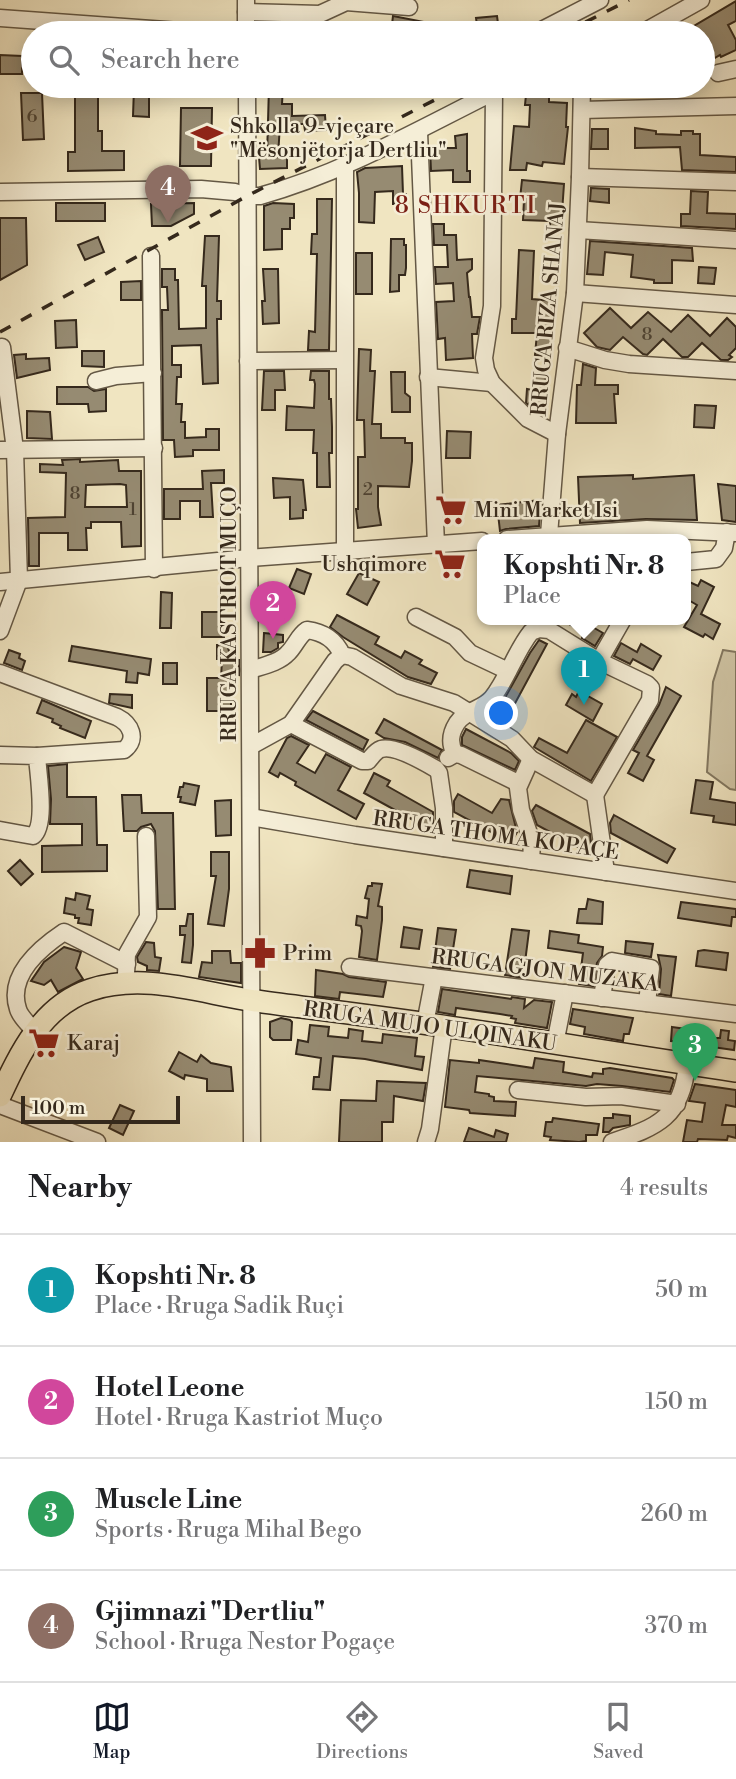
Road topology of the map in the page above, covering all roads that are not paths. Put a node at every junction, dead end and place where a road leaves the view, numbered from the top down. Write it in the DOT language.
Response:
graph roads {
  1 [pos="600,0"];
  2 [pos="701,0"];
  3 [pos="246,6"];
  4 [pos="409,7"];
  5 [pos="0,18"];
  6 [pos="41,21"];
  7 [pos="559,21"];
  8 [pos="663,21"];
  9 [pos="736,69"];
  10 [pos="718,73"];
  11 [pos="247,98"];
  12 [pos="483,98"];
  13 [pos="500,98"];
  14 [pos="582,98"];
  15 [pos="736,106"];
  16 [pos="582,110"];
  17 [pos="419,132"];
  18 [pos="345,165"];
  19 [pos="580,177"];
  20 [pos="736,181"];
  21 [pos="0,192"];
  22 [pos="247,196"];
  23 [pos="578,230"];
  24 [pos="736,240"];
  25 [pos="152,256"];
  26 [pos="575,293"];
  27 [pos="736,305"];
  28 [pos="2,347"];
  29 [pos="567,348"];
  30 [pos="344,360"];
  31 [pos="248,361"];
  32 [pos="736,371"];
  33 [pos="153,373"];
  34 [pos="428,377"];
  35 [pos="96,381"];
  36 [pos="492,383"];
  37 [pos="556,434"];
  38 [pos="154,449"];
  39 [pos="7,450"];
  40 [pos="8,519"];
  41 [pos="732,533"];
  42 [pos="549,534"];
  43 [pos="565,534"];
  44 [pos="477,541"];
  45 [pos="436,545"];
  46 [pos="345,552"];
  47 [pos="249,558"];
  48 [pos="691,561"];
  49 [pos="154,569"];
  50 [pos="19,580"];
  51 [pos="0,582"];
  52 [pos="416,617"];
  53 [pos="620,625"];
  54 [pos="0,631"];
  55 [pos="342,654"];
  56 [pos="599,661"];
  57 [pos="250,670"];
  58 [pos="508,671"];
  59 [pos="0,673"];
  60 [pos="469,712"];
  61 [pos="292,724"];
  62 [pos="251,746"];
  63 [pos="455,754"];
  64 [pos="0,755"];
  65 [pos="37,757"];
  66 [pos="531,759"];
  67 [pos="439,773"];
  68 [pos="518,783"];
  69 [pos="595,795"];
  70 [pos="251,817"];
  71 [pos="0,830"];
  72 [pos="146,836"];
  73 [pos="444,848"];
  74 [pos="531,861"];
  75 [pos="606,872"];
  76 [pos="736,891"];
  77 [pos="350,967"];
  78 [pos="126,974"];
  79 [pos="434,977"];
  80 [pos="565,993"];
  81 [pos="602,998"];
  82 [pos="251,1001"];
  83 [pos="648,1003"];
  84 [pos="736,1014"];
  85 [pos="435,1025"];
  86 [pos="34,1031"];
  87 [pos="555,1044"];
  88 [pos="687,1065"];
  89 [pos="736,1072"];
  90 [pos="518,1090"];
  91 [pos="0,1096"];
  92 [pos="677,1104"];
  93 [pos="0,1105"];
  94 [pos="430,1141"];
  95 [pos="97,1142"];
  96 [pos="252,1142"];
  97 [pos="612,1142"];
  1 -- 7 [label="street"];
  2 -- 8 [label="street"];
  3 -- 4 [label="street"];
  5 -- 6 [label="street"];
  9 -- 10 [label="street"];
  11 -- 22 [label="street, RRUGA KASTRIOT MUÇO"];
  12 -- 17 [label="street"];
  13 -- 36 [label="street"];
  14 -- 16 [label="street, RRUGA RIZA SHANAJ"];
  15 -- 16 [label="street"];
  16 -- 19 [label="street, RRUGA RIZA SHANAJ"];
  17 -- 18 [label="street"];
  17 -- 34 [label="street"];
  18 -- 22 [label="street"];
  18 -- 30 [label="street"];
  19 -- 20 [label="street"];
  19 -- 23 [label="street, RRUGA RIZA SHANAJ"];
  21 -- 22 [label="street"];
  22 -- 31 [label="street, RRUGA KASTRIOT MUÇO"];
  23 -- 24 [label="street"];
  23 -- 26 [label="street, RRUGA RIZA SHANAJ"];
  25 -- 33 [label="street"];
  26 -- 27 [label="street"];
  26 -- 29 [label="street, RRUGA RIZA SHANAJ"];
  28 -- 39 [label="street"];
  29 -- 32 [label="street"];
  29 -- 37 [label="street, RRUGA RIZA SHANAJ"];
  30 -- 31 [label="street"];
  30 -- 46 [label="street"];
  31 -- 47 [label="street, RRUGA KASTRIOT MUÇO"];
  33 -- 35 [label="street"];
  33 -- 38 [label="street"];
  34 -- 36 [label="street"];
  34 -- 45 [label="street"];
  36 -- 37 [label="street"];
  37 -- 42 [label="street, RRUGA RIZA SHANAJ"];
  38 -- 39 [label="street"];
  38 -- 49 [label="street"];
  39 -- 40 [label="street"];
  40 -- 50 [label="street"];
  41 -- 43 [label="street"];
  41 -- 48 [label="street"];
  44 -- 45 [label="street"];
  45 -- 46 [label="street"];
  46 -- 47 [label="street"];
  47 -- 49 [label="street"];
  47 -- 57 [label="street, RRUGA KASTRIOT MUÇO"];
  49 -- 50 [label="street"];
  50 -- 51 [label="street"];
  50 -- 54 [label="street"];
  52 -- 58 [label="street"];
  53 -- 56 [label="street"];
  55 -- 57 [label="street"];
  55 -- 60 [label="street"];
  55 -- 61 [label="street"];
  56 -- 58 [label="street"];
  56 -- 69 [label="street"];
  57 -- 62 [label="street, RRUGA KASTRIOT MUÇO"];
  58 -- 60 [label="street"];
  59 -- 65 [label="street"];
  60 -- 63 [label="street"];
  60 -- 66 [label="street"];
  61 -- 62 [label="street"];
  61 -- 67 [label="street"];
  62 -- 70 [label="street, RRUGA KASTRIOT MUÇO"];
  63 -- 67 [label="street"];
  63 -- 68 [label="street"];
  64 -- 65 [label="street"];
  65 -- 71 [label="street"];
  66 -- 68 [label="street"];
  66 -- 69 [label="street"];
  67 -- 73 [label="street"];
  68 -- 74 [label="street"];
  69 -- 75 [label="street"];
  70 -- 73 [label="street, RRUGA THOMA KOPAÇE"];
  70 -- 82 [label="street, RRUGA KASTRIOT MUÇO"];
  72 -- 78 [label="street"];
  73 -- 74 [label="street, RRUGA THOMA KOPAÇE"];
  74 -- 75 [label="street, RRUGA THOMA KOPAÇE"];
  75 -- 76 [label="street, RRUGA THOMA KOPAÇE"];
  77 -- 79 [label="street, RRUGA GJON MUZAKA"];
  78 -- 82 [label="main road, RRUGA MUJO ULQINAKU"];
  78 -- 86 [label="main road, RRUGA MUJO ULQINAKU"];
  78 -- 86 [label="street, RRUGA MUJO ULQINAKU"];
  79 -- 80 [label="street, RRUGA GJON MUZAKA"];
  79 -- 85 [label="street"];
  80 -- 81 [label="street, RRUGA GJON MUZAKA"];
  80 -- 87 [label="street"];
  81 -- 83 [label="street, RRUGA GJON MUZAKA"];
  81 -- 83 [label="street"];
  82 -- 85 [label="main road, RRUGA MUJO ULQINAKU"];
  82 -- 96 [label="street, RRUGA KASTRIOT MUÇO"];
  83 -- 84 [label="street, RRUGA GJON MUZAKA"];
  85 -- 87 [label="main road, RRUGA MUJO ULQINAKU"];
  85 -- 94 [label="street"];
  86 -- 91 [label="main road, RRUGA MUJO ULQINAKU"];
  87 -- 88 [label="main road, RRUGA MUJO ULQINAKU"];
  88 -- 89 [label="main road, RRUGA MUJO ULQINAKU"];
  88 -- 92 [label="street"];
  90 -- 92 [label="street"];
  92 -- 97 [label="street"];
  93 -- 95 [label="street"];
}
